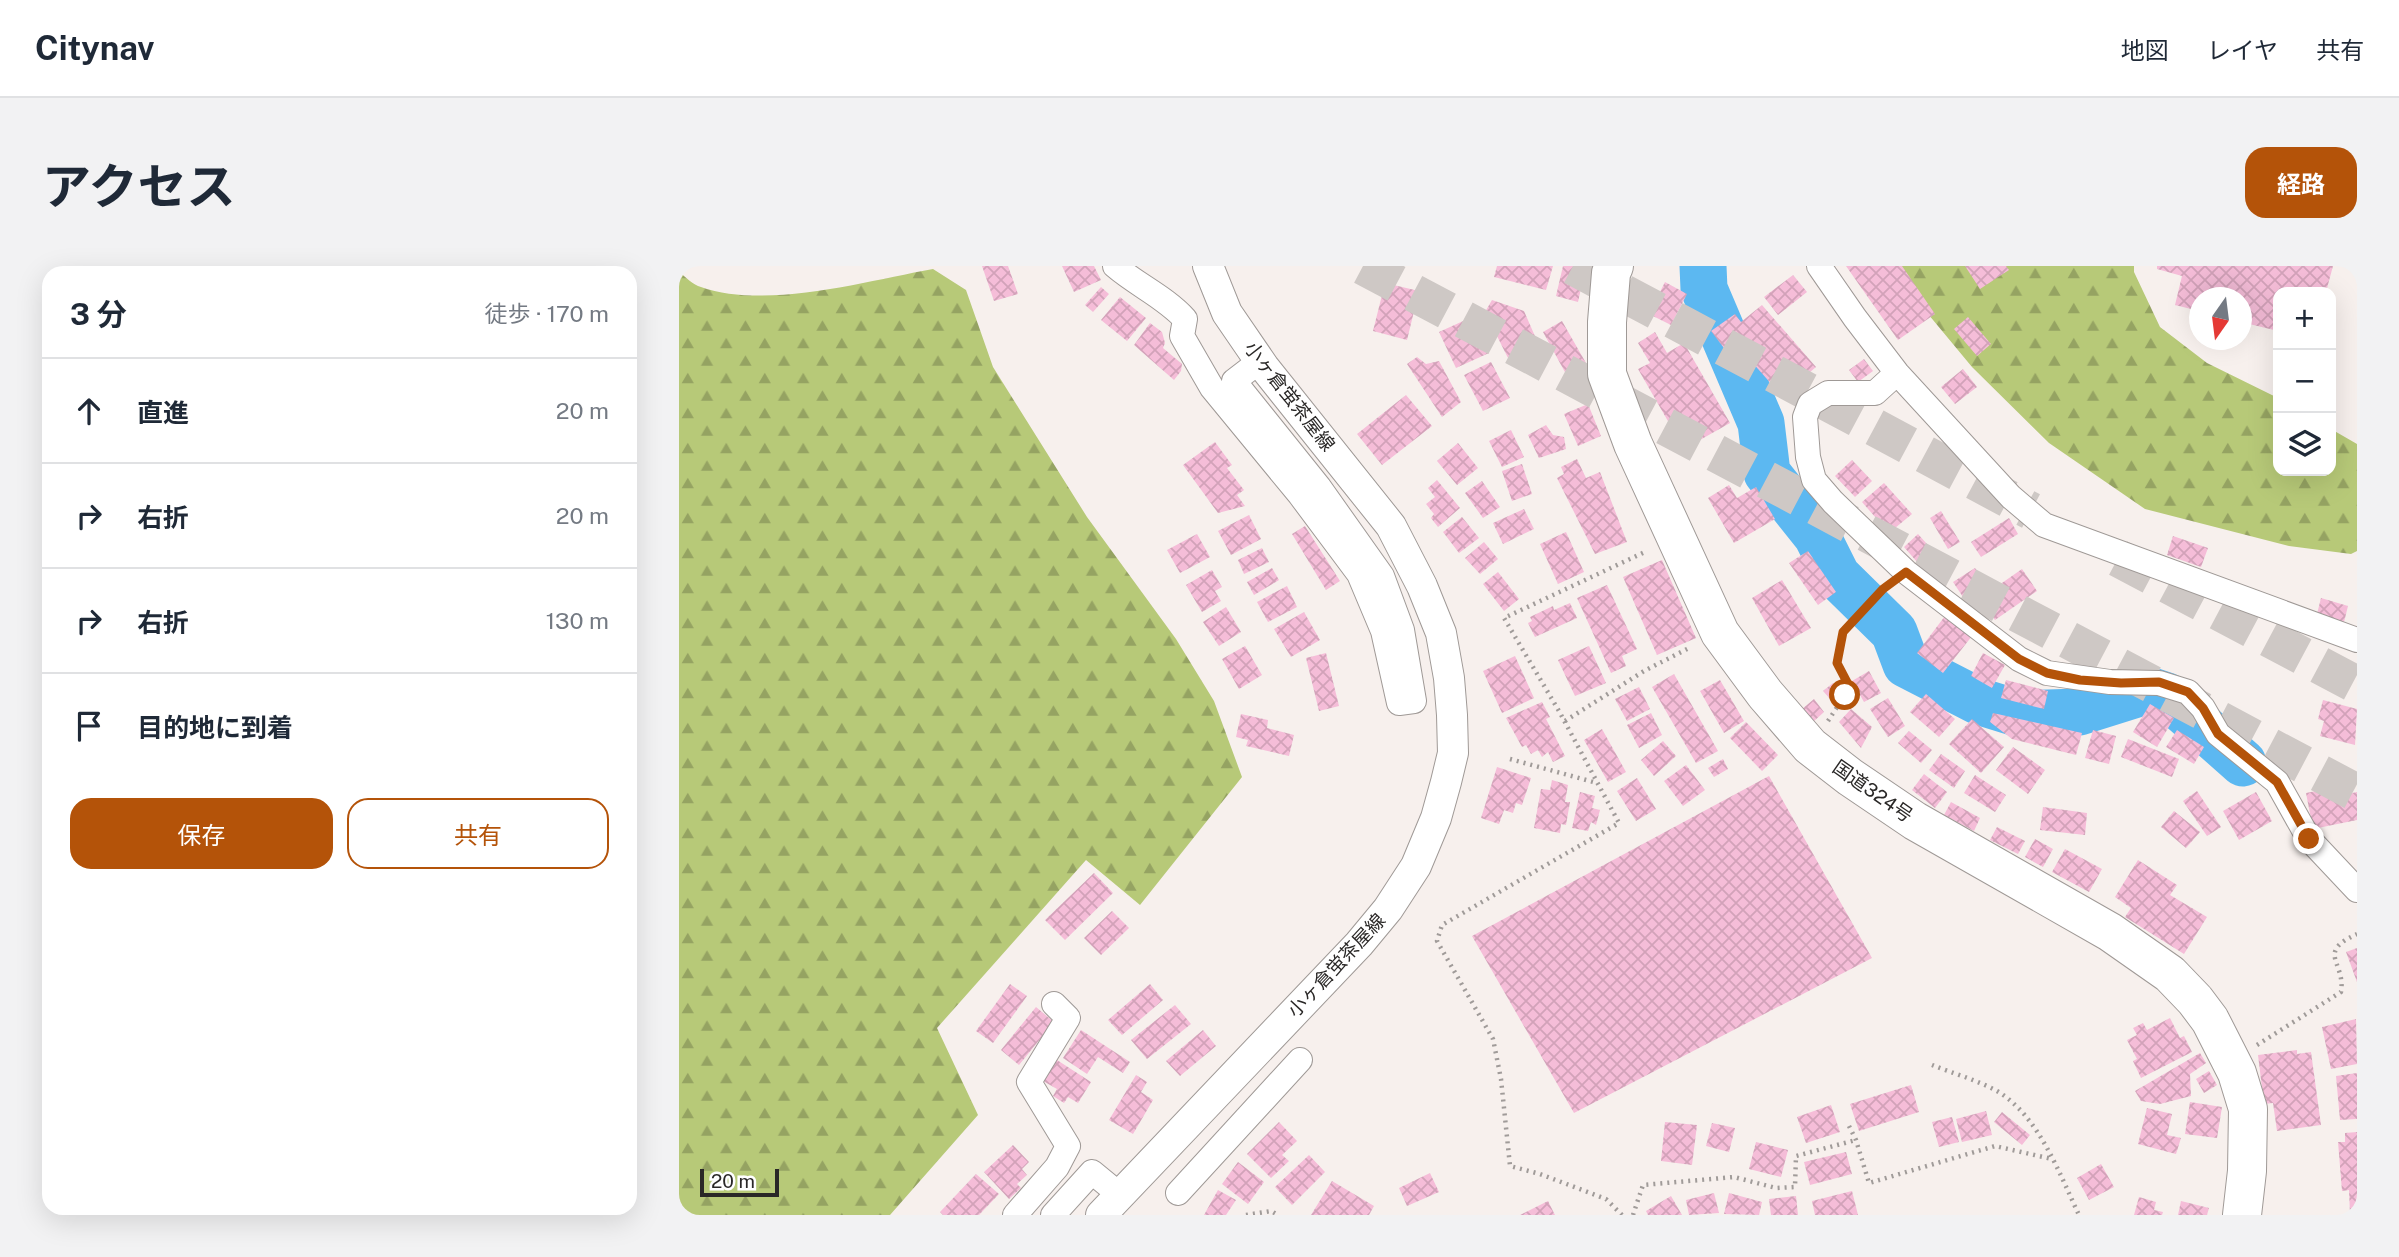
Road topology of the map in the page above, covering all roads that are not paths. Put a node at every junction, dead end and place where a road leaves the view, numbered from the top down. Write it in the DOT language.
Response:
graph roads {
  1 [pos="1115,266"];
  2 [pos="1208,266"];
  3 [pos="1614,266"];
  4 [pos="1819,266"];
  5 [pos="1260,361"];
  6 [pos="1897,373"];
  7 [pos="2357,640"];
  8 [pos="2357,890"];
  9 [pos="1054,1004"];
  10 [pos="1300,1060"];
  11 [pos="1178,1193"];
  12 [pos="1111,1205"];
  13 [pos="1015,1215"];
  14 [pos="1053,1215"];
  15 [pos="2242,1215"];
  1 -- 5 [label="street"];
  2 -- 5 [label="street, 小ヶ倉蛍茶屋線"];
  3 -- 15 [label="highway, 国道324号"];
  4 -- 6 [label="street"];
  5 -- 12 [label="street, 小ヶ倉蛍茶屋線"];
  6 -- 7 [label="street"];
  6 -- 8 [label="street"];
  9 -- 13 [label="street"];
  10 -- 11 [label="street"];
  12 -- 14 [label="street"];
}
